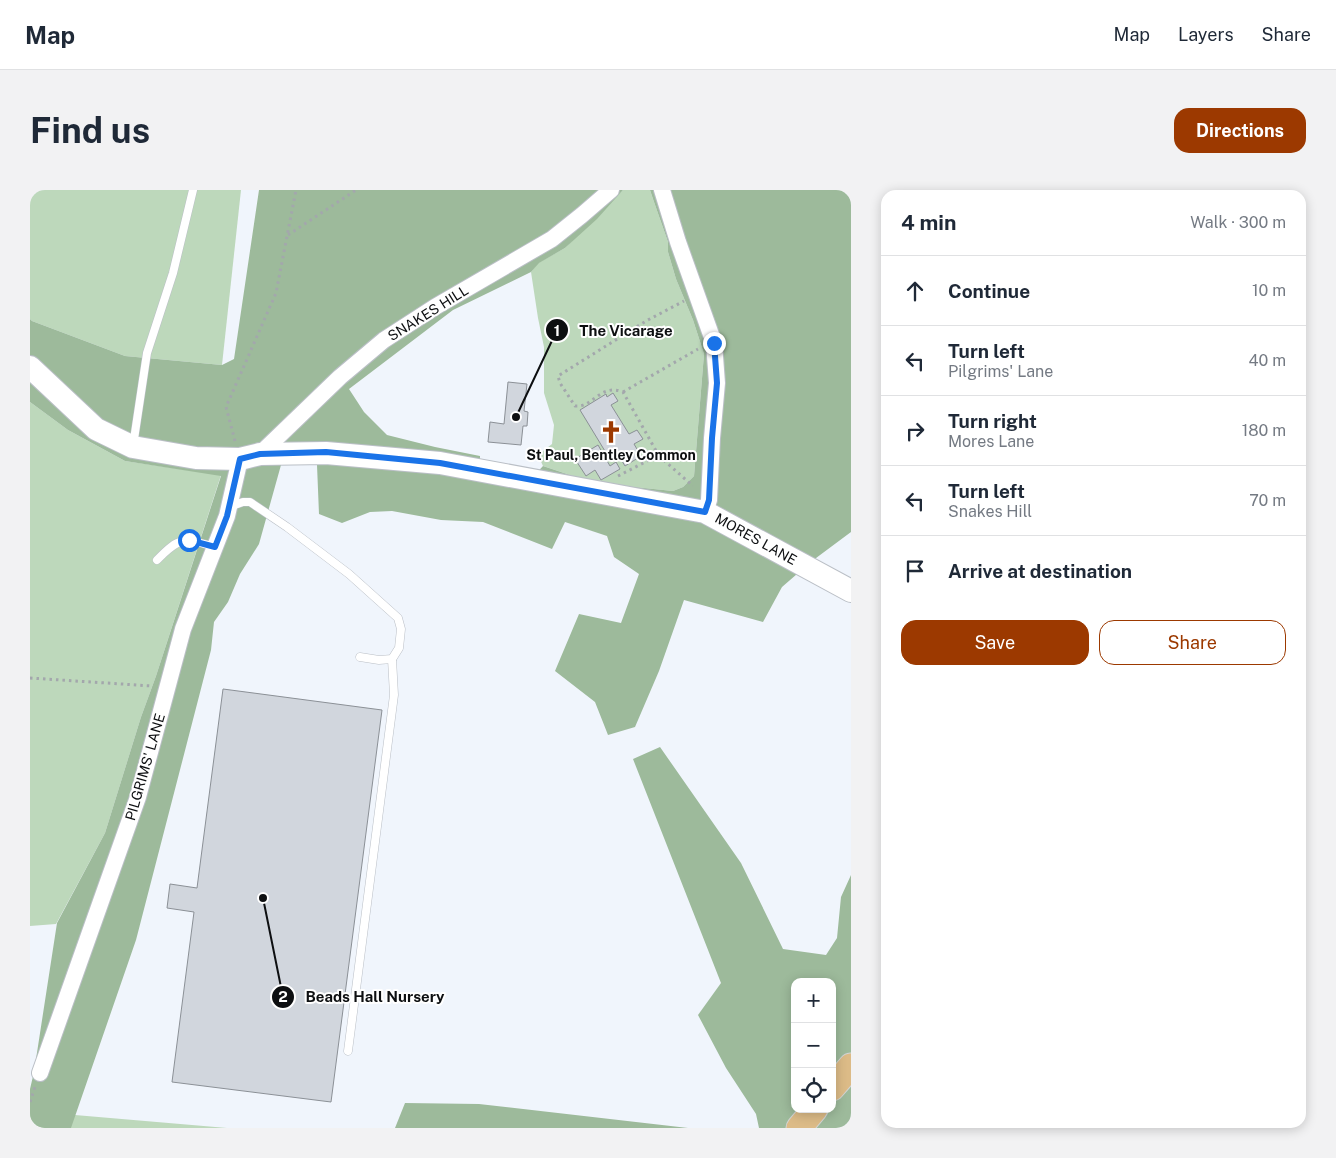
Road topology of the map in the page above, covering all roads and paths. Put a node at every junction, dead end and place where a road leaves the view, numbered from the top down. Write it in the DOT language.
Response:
graph roads {
  1 [pos="193,190"];
  2 [pos="296,190"];
  3 [pos="356,190"];
  4 [pos="611,190"];
  5 [pos="662,190"];
  6 [pos="288,235"];
  7 [pos="697,293"];
  8 [pos="713,340"];
  9 [pos="30,367"];
  10 [pos="623,392"];
  11 [pos="133,447"];
  12 [pos="250,456"];
  13 [pos="659,456"];
  14 [pos="617,477"];
  15 [pos="707,506"];
  16 [pos="229,507"];
  17 [pos="215,547"];
  18 [pos="157,560"];
  19 [pos="851,591"];
  20 [pos="360,657"];
  21 [pos="392,659"];
  22 [pos="30,678"];
  23 [pos="168,687"];
  24 [pos="348,1051"];
  25 [pos="851,1066"];
  26 [pos="40,1073"];
  27 [pos="836,1083"];
  28 [pos="812,1113"];
  29 [pos="799,1128"];
  1 -- 11 [label="lane"];
  2 -- 6 [label="path"];
  3 -- 6 [label="path"];
  4 -- 12 [label="street, SNAKES HILL"];
  5 -- 7 [label="street"];
  6 -- 12 [label="path"];
  7 -- 8 [label="street"];
  7 -- 10 [label="path"];
  8 -- 10 [label="path"];
  8 -- 15 [label="street"];
  9 -- 11 [label="street, MORES LANE"];
  10 -- 13 [label="path"];
  11 -- 12 [label="street, MORES LANE"];
  12 -- 15 [label="street, MORES LANE"];
  12 -- 16 [label="street, PILGRIMS' LANE"];
  13 -- 14 [label="path"];
  13 -- 15 [label="path"];
  15 -- 19 [label="street, MORES LANE"];
  16 -- 17 [label="street, PILGRIMS' LANE"];
  16 -- 21 [label="lane"];
  17 -- 18 [label="lane"];
  17 -- 23 [label="street, PILGRIMS' LANE"];
  20 -- 21 [label="lane"];
  21 -- 24 [label="lane"];
  22 -- 23 [label="path"];
  23 -- 26 [label="street, PILGRIMS' LANE"];
  25 -- 27 [label="main road"];
  28 -- 29 [label="main road"];
}
